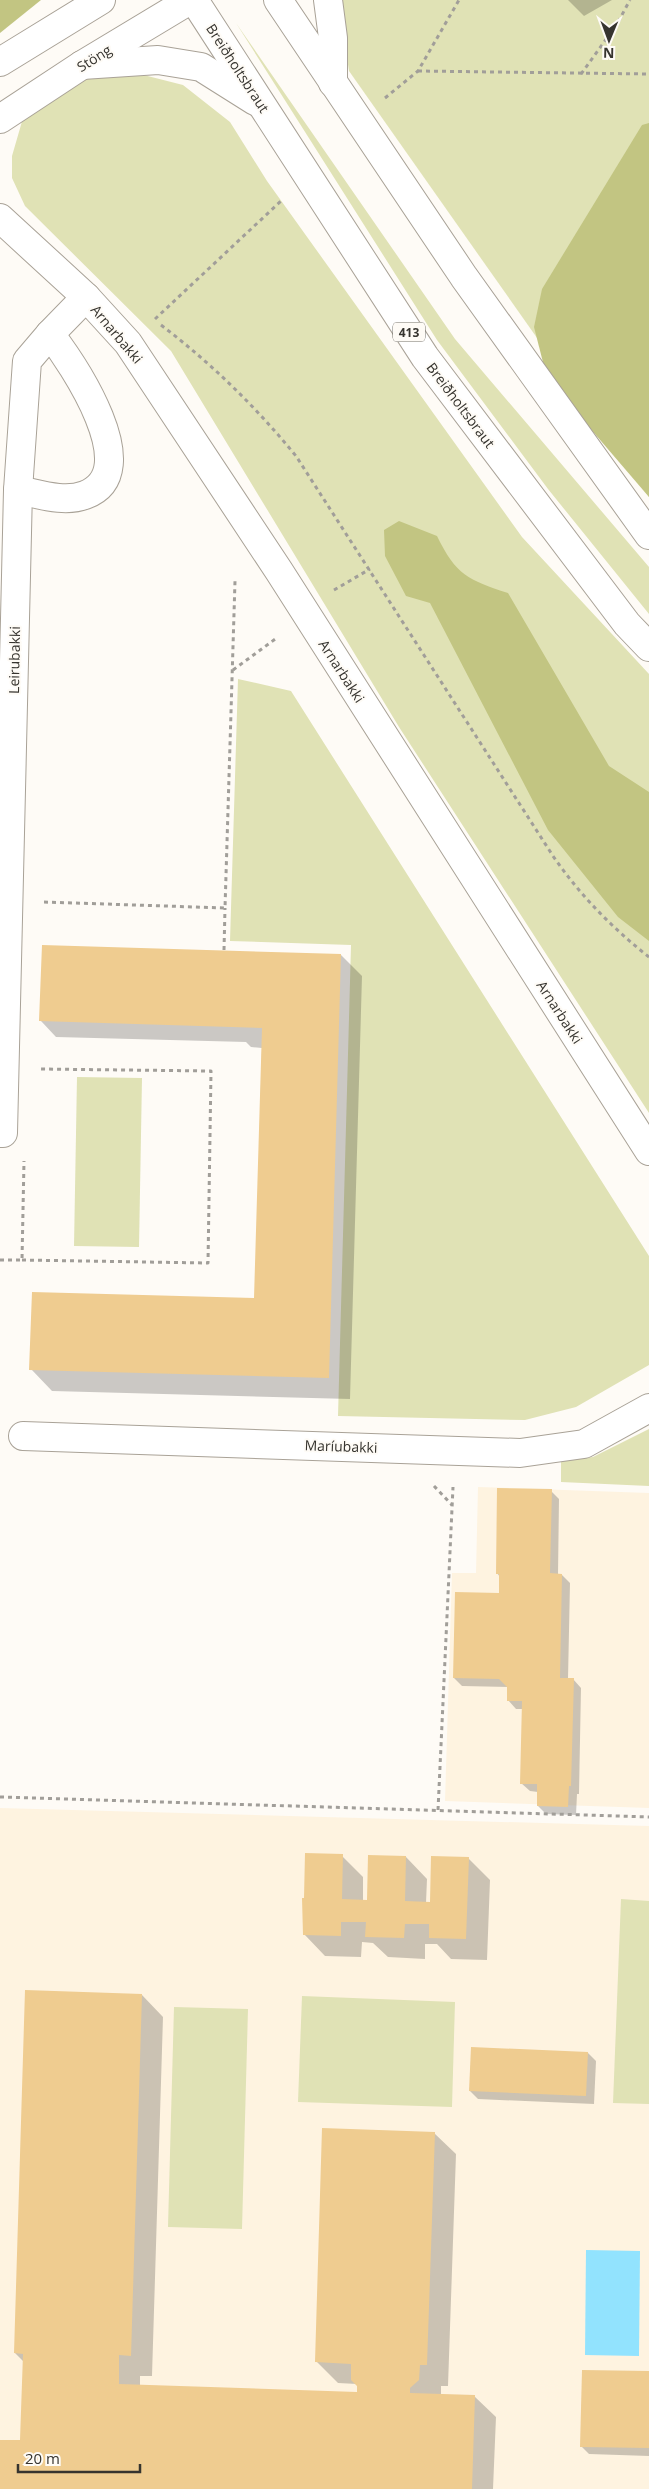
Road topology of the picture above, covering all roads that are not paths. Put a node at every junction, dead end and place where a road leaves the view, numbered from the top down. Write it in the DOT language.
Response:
graph roads {
  1 [pos="101,0"];
  2 [pos="192,0"];
  3 [pos="278,0"];
  4 [pos="328,0"];
  5 [pos="0,62"];
  6 [pos="82,65"];
  7 [pos="333,83"];
  8 [pos="263,106"];
  9 [pos="0,119"];
  10 [pos="0,218"];
  11 [pos="86,297"];
  12 [pos="50,334"];
  13 [pos="18,490"];
  14 [pos="649,535"];
  15 [pos="649,647"];
  16 [pos="0,1133"];
  17 [pos="649,1151"];
  18 [pos="649,1408"];
  19 [pos="23,1436"];
  1 -- 5 [label="street"];
  2 -- 6 [label="street, Stöng"];
  2 -- 8 [label="street, Breiðholtsbraut / 413"];
  3 -- 7 [label="street"];
  4 -- 7 [label="street"];
  6 -- 8 [label="street"];
  6 -- 9 [label="street, Stöng"];
  7 -- 14 [label="street"];
  8 -- 15 [label="street, Breiðholtsbraut / 413"];
  10 -- 11 [label="street, Arnarbakki"];
  11 -- 12 [label="street, Leirubakki"];
  11 -- 17 [label="street, Arnarbakki"];
  12 -- 13 [label="street, Leirubakki"];
  12 -- 13 [label="street"];
  13 -- 16 [label="street, Leirubakki"];
  18 -- 19 [label="street, Maríubakki"];
}
